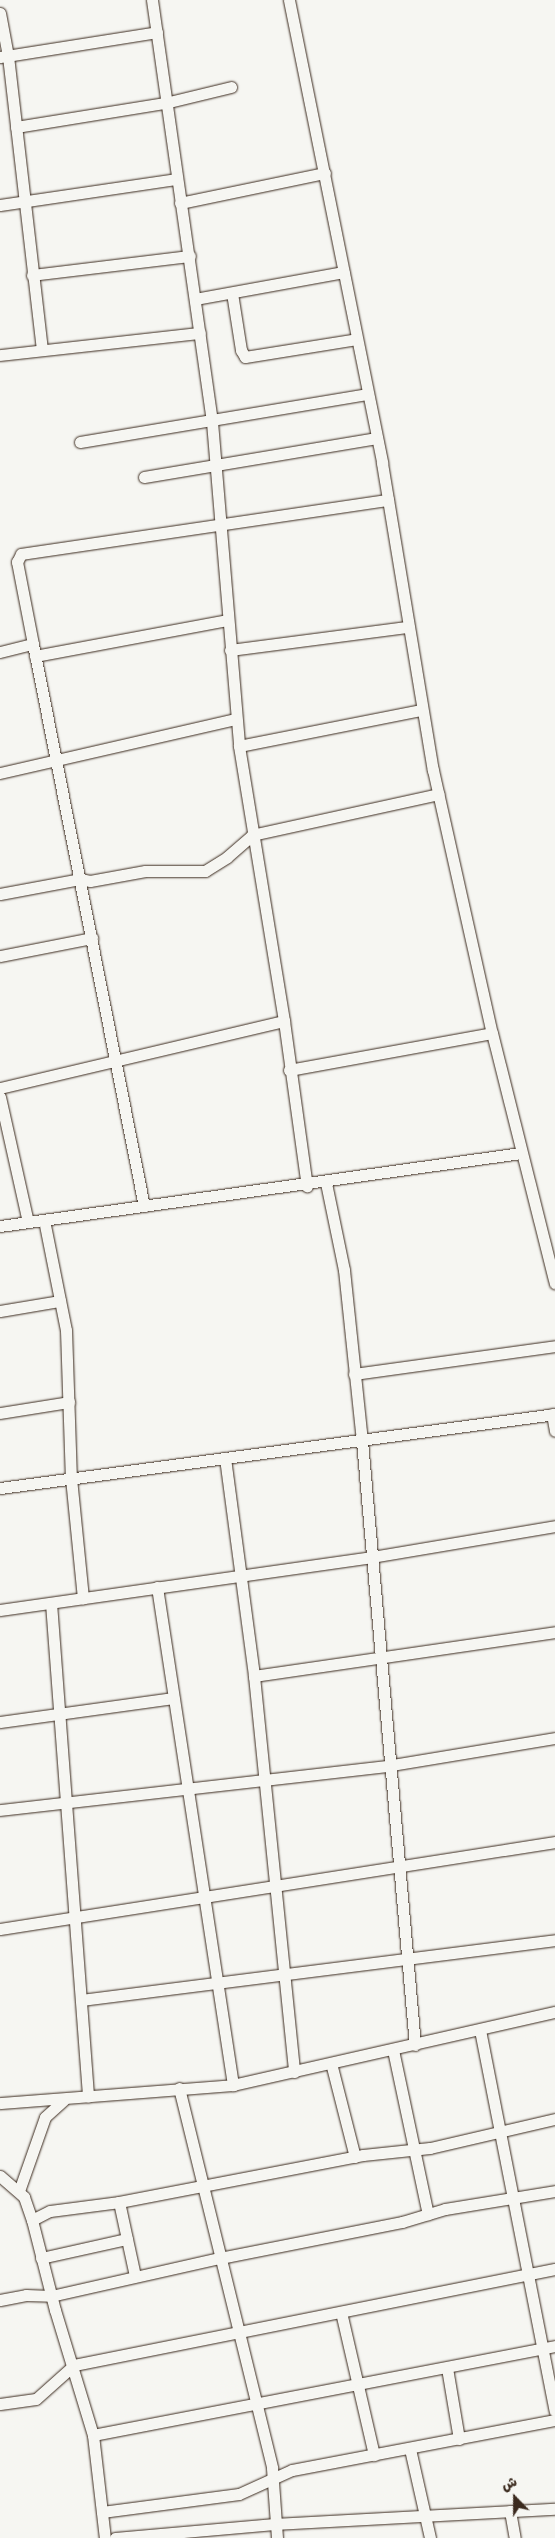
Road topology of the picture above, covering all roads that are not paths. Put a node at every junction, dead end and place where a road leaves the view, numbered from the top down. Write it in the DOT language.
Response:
graph roads {
  1 [pos="152,0"];
  2 [pos="290,0"];
  3 [pos="0,13"];
  4 [pos="157,32"];
  5 [pos="4,57"];
  6 [pos="231,87"];
  7 [pos="165,103"];
  8 [pos="16,128"];
  9 [pos="325,173"];
  10 [pos="177,179"];
  11 [pos="24,202"];
  12 [pos="180,203"];
  13 [pos="0,205"];
  14 [pos="190,256"];
  15 [pos="344,272"];
  16 [pos="32,276"];
  17 [pos="232,292"];
  18 [pos="195,299"];
  19 [pos="200,333"];
  20 [pos="357,339"];
  21 [pos="42,350"];
  22 [pos="0,355"];
  23 [pos="368,394"];
  24 [pos="212,422"];
  25 [pos="377,438"];
  26 [pos="80,442"];
  27 [pos="217,467"];
  28 [pos="144,477"];
  29 [pos="388,500"];
  30 [pos="222,522"];
  31 [pos="227,620"];
  32 [pos="407,627"];
  33 [pos="33,644"];
  34 [pos="230,650"];
  35 [pos="0,652"];
  36 [pos="35,656"];
  37 [pos="421,710"];
  38 [pos="236,719"];
  39 [pos="239,746"];
  40 [pos="55,759"];
  41 [pos="0,773"];
  42 [pos="439,794"];
  43 [pos="252,835"];
  44 [pos="80,878"];
  45 [pos="0,894"];
  46 [pos="92,938"];
  47 [pos="0,956"];
  48 [pos="284,1021"];
  49 [pos="492,1033"];
  50 [pos="116,1060"];
  51 [pos="289,1070"];
  52 [pos="0,1088"];
  53 [pos="0,1097"];
  54 [pos="522,1153"];
  55 [pos="326,1183"];
  56 [pos="307,1186"];
  57 [pos="144,1206"];
  58 [pos="44,1220"];
  59 [pos="28,1222"];
  60 [pos="0,1226"];
  61 [pos="555,1283"];
  62 [pos="60,1301"];
  63 [pos="0,1311"];
  64 [pos="555,1346"];
  65 [pos="354,1374"];
  66 [pos="69,1402"];
  67 [pos="0,1413"];
  68 [pos="554,1414"];
  69 [pos="555,1431"];
  70 [pos="362,1441"];
  71 [pos="225,1458"];
  72 [pos="71,1478"];
  73 [pos="0,1488"];
  74 [pos="555,1526"];
  75 [pos="372,1557"];
  76 [pos="242,1576"];
  77 [pos="157,1587"];
  78 [pos="83,1598"];
  79 [pos="51,1603"];
  80 [pos="0,1610"];
  81 [pos="555,1632"];
  82 [pos="384,1657"];
  83 [pos="254,1676"];
  84 [pos="173,1698"];
  85 [pos="61,1715"];
  86 [pos="0,1722"];
  87 [pos="555,1738"];
  88 [pos="392,1766"];
  89 [pos="264,1779"];
  90 [pos="187,1788"];
  91 [pos="68,1802"];
  92 [pos="0,1810"];
  93 [pos="555,1842"];
  94 [pos="401,1865"];
  95 [pos="276,1886"];
  96 [pos="203,1898"];
  97 [pos="75,1916"];
  98 [pos="0,1929"];
  99 [pos="555,1940"];
  100 [pos="409,1958"];
  101 [pos="285,1973"];
  102 [pos="216,1982"];
  103 [pos="81,2000"];
  104 [pos="555,2012"];
  105 [pos="480,2030"];
  106 [pos="415,2045"];
  107 [pos="394,2050"];
  108 [pos="331,2064"];
  109 [pos="294,2072"];
  110 [pos="233,2086"];
  111 [pos="179,2088"];
  112 [pos="88,2097"];
  113 [pos="64,2100"];
  114 [pos="0,2103"];
  115 [pos="555,2119"];
  116 [pos="499,2132"];
  117 [pos="414,2150"];
  118 [pos="355,2157"];
  119 [pos="0,2176"];
  120 [pos="203,2184"];
  121 [pos="19,2191"];
  122 [pos="555,2191"];
  123 [pos="512,2199"];
  124 [pos="119,2202"];
  125 [pos="428,2214"];
  126 [pos="32,2220"];
  127 [pos="127,2239"];
  128 [pos="41,2258"];
  129 [pos="220,2258"];
  130 [pos="555,2269"];
  131 [pos="526,2275"];
  132 [pos="135,2276"];
  133 [pos="51,2296"];
  134 [pos="0,2300"];
  135 [pos="341,2312"];
  136 [pos="238,2332"];
  137 [pos="555,2346"];
  138 [pos="541,2349"];
  139 [pos="71,2366"];
  140 [pos="447,2368"];
  141 [pos="357,2386"];
  142 [pos="0,2404"];
  143 [pos="256,2405"];
  144 [pos="555,2411"];
  145 [pos="555,2420"];
  146 [pos="93,2435"];
  147 [pos="459,2439"];
  148 [pos="410,2449"];
  149 [pos="374,2455"];
  150 [pos="274,2479"];
  151 [pos="555,2509"];
  152 [pos="510,2511"];
  153 [pos="102,2512"];
  154 [pos="424,2516"];
  155 [pos="274,2524"];
  156 [pos="106,2538"];
  157 [pos="115,2538"];
  158 [pos="276,2538"];
  159 [pos="430,2538"];
  160 [pos="515,2538"];
  1 -- 4 [label="street"];
  2 -- 9 [label="street"];
  3 -- 5 [label="street"];
  4 -- 5 [label="street"];
  4 -- 7 [label="street"];
  5 -- 8 [label="street"];
  6 -- 7 [label="street"];
  7 -- 8 [label="street"];
  7 -- 10 [label="street"];
  8 -- 11 [label="street"];
  9 -- 12 [label="street"];
  9 -- 15 [label="street"];
  10 -- 11 [label="street"];
  10 -- 12 [label="street"];
  11 -- 13 [label="street"];
  11 -- 16 [label="street"];
  12 -- 14 [label="street"];
  14 -- 16 [label="street"];
  14 -- 18 [label="street"];
  15 -- 17 [label="street"];
  15 -- 20 [label="street"];
  16 -- 21 [label="street"];
  17 -- 18 [label="street"];
  17 -- 20 [label="street"];
  18 -- 19 [label="street"];
  19 -- 21 [label="street"];
  19 -- 24 [label="street"];
  20 -- 23 [label="street"];
  21 -- 22 [label="street"];
  23 -- 24 [label="street"];
  23 -- 25 [label="street"];
  24 -- 26 [label="street"];
  24 -- 27 [label="street"];
  25 -- 27 [label="street"];
  25 -- 29 [label="street"];
  27 -- 28 [label="street"];
  27 -- 30 [label="street"];
  29 -- 30 [label="street"];
  29 -- 32 [label="street"];
  30 -- 31 [label="street"];
  30 -- 33 [label="street"];
  31 -- 34 [label="street"];
  31 -- 36 [label="street"];
  32 -- 34 [label="street"];
  32 -- 37 [label="street"];
  33 -- 35 [label="street"];
  33 -- 36 [label="street"];
  34 -- 38 [label="street"];
  36 -- 40 [label="street"];
  37 -- 39 [label="street"];
  37 -- 42 [label="street"];
  38 -- 39 [label="street"];
  38 -- 40 [label="street"];
  39 -- 43 [label="street"];
  40 -- 41 [label="street"];
  40 -- 44 [label="street"];
  42 -- 43 [label="street"];
  42 -- 49 [label="street"];
  43 -- 44 [label="street"];
  43 -- 48 [label="street"];
  44 -- 45 [label="street"];
  44 -- 46 [label="street"];
  46 -- 47 [label="street"];
  46 -- 50 [label="street"];
  48 -- 50 [label="street"];
  48 -- 51 [label="street"];
  49 -- 51 [label="street"];
  49 -- 54 [label="street"];
  50 -- 52 [label="street"];
  50 -- 57 [label="street"];
  51 -- 56 [label="street"];
  53 -- 59 [label="street"];
  54 -- 55 [label="street"];
  54 -- 61 [label="street"];
  55 -- 56 [label="street"];
  55 -- 65 [label="street"];
  56 -- 57 [label="street"];
  57 -- 58 [label="street"];
  58 -- 59 [label="street"];
  58 -- 62 [label="street"];
  59 -- 60 [label="street"];
  62 -- 63 [label="street"];
  62 -- 66 [label="street"];
  64 -- 65 [label="street"];
  65 -- 70 [label="street"];
  66 -- 67 [label="street"];
  66 -- 72 [label="street"];
  68 -- 69 [label="street"];
  68 -- 70 [label="street"];
  70 -- 71 [label="street"];
  70 -- 75 [label="street"];
  71 -- 72 [label="street"];
  71 -- 76 [label="street"];
  72 -- 73 [label="street"];
  72 -- 78 [label="street"];
  74 -- 75 [label="street"];
  75 -- 76 [label="street"];
  75 -- 82 [label="street"];
  76 -- 77 [label="street"];
  76 -- 83 [label="street"];
  77 -- 78 [label="street"];
  77 -- 84 [label="street"];
  78 -- 79 [label="street"];
  79 -- 80 [label="street"];
  79 -- 85 [label="street"];
  81 -- 82 [label="street"];
  82 -- 83 [label="street"];
  82 -- 88 [label="street"];
  83 -- 89 [label="street"];
  84 -- 85 [label="street"];
  84 -- 90 [label="street"];
  85 -- 86 [label="street"];
  85 -- 91 [label="street"];
  87 -- 88 [label="street"];
  88 -- 89 [label="street"];
  88 -- 94 [label="street"];
  89 -- 90 [label="street"];
  89 -- 95 [label="street"];
  90 -- 91 [label="street"];
  90 -- 96 [label="street"];
  91 -- 92 [label="street"];
  91 -- 97 [label="street"];
  93 -- 94 [label="street"];
  94 -- 95 [label="street"];
  94 -- 100 [label="street"];
  95 -- 96 [label="street"];
  95 -- 101 [label="street"];
  96 -- 97 [label="street"];
  96 -- 102 [label="street"];
  97 -- 98 [label="street"];
  97 -- 103 [label="street"];
  99 -- 100 [label="street"];
  100 -- 101 [label="street"];
  100 -- 106 [label="street"];
  101 -- 102 [label="street"];
  101 -- 109 [label="street"];
  102 -- 103 [label="street"];
  102 -- 110 [label="street"];
  103 -- 112 [label="street"];
  104 -- 105 [label="street"];
  105 -- 106 [label="street"];
  105 -- 116 [label="street"];
  106 -- 107 [label="street"];
  107 -- 108 [label="street"];
  107 -- 117 [label="street"];
  108 -- 109 [label="street"];
  108 -- 118 [label="street"];
  109 -- 110 [label="street"];
  110 -- 111 [label="street"];
  111 -- 112 [label="street"];
  111 -- 120 [label="street"];
  112 -- 113 [label="street"];
  113 -- 114 [label="street"];
  113 -- 121 [label="street"];
  115 -- 116 [label="street"];
  116 -- 117 [label="street"];
  116 -- 123 [label="street"];
  117 -- 118 [label="street"];
  117 -- 125 [label="street"];
  118 -- 120 [label="street"];
  119 -- 121 [label="street"];
  120 -- 124 [label="street"];
  120 -- 129 [label="street"];
  121 -- 126 [label="street"];
  122 -- 123 [label="street"];
  123 -- 125 [label="street"];
  123 -- 131 [label="street"];
  124 -- 126 [label="street"];
  124 -- 127 [label="street"];
  125 -- 129 [label="street"];
  126 -- 128 [label="street"];
  127 -- 128 [label="street"];
  127 -- 132 [label="street"];
  128 -- 133 [label="street"];
  129 -- 132 [label="street"];
  129 -- 136 [label="street"];
  130 -- 131 [label="street"];
  131 -- 135 [label="street"];
  131 -- 138 [label="street"];
  132 -- 133 [label="street"];
  133 -- 134 [label="street"];
  133 -- 139 [label="street"];
  135 -- 136 [label="street"];
  135 -- 141 [label="street"];
  136 -- 139 [label="street"];
  136 -- 143 [label="street"];
  137 -- 138 [label="street"];
  138 -- 140 [label="street"];
  138 -- 144 [label="street"];
  139 -- 142 [label="street"];
  139 -- 146 [label="street"];
  140 -- 141 [label="street"];
  140 -- 147 [label="street"];
  141 -- 143 [label="street"];
  141 -- 149 [label="street"];
  143 -- 146 [label="street"];
  143 -- 150 [label="street"];
  145 -- 147 [label="street"];
  146 -- 153 [label="street"];
  147 -- 148 [label="street"];
  148 -- 149 [label="street"];
  148 -- 154 [label="street"];
  149 -- 150 [label="street"];
  150 -- 153 [label="street"];
  150 -- 155 [label="street"];
  151 -- 152 [label="street"];
  152 -- 154 [label="street"];
  152 -- 160 [label="street"];
  153 -- 156 [label="street"];
  154 -- 155 [label="street"];
  154 -- 159 [label="street"];
  155 -- 157 [label="street"];
  155 -- 158 [label="street"];
}
